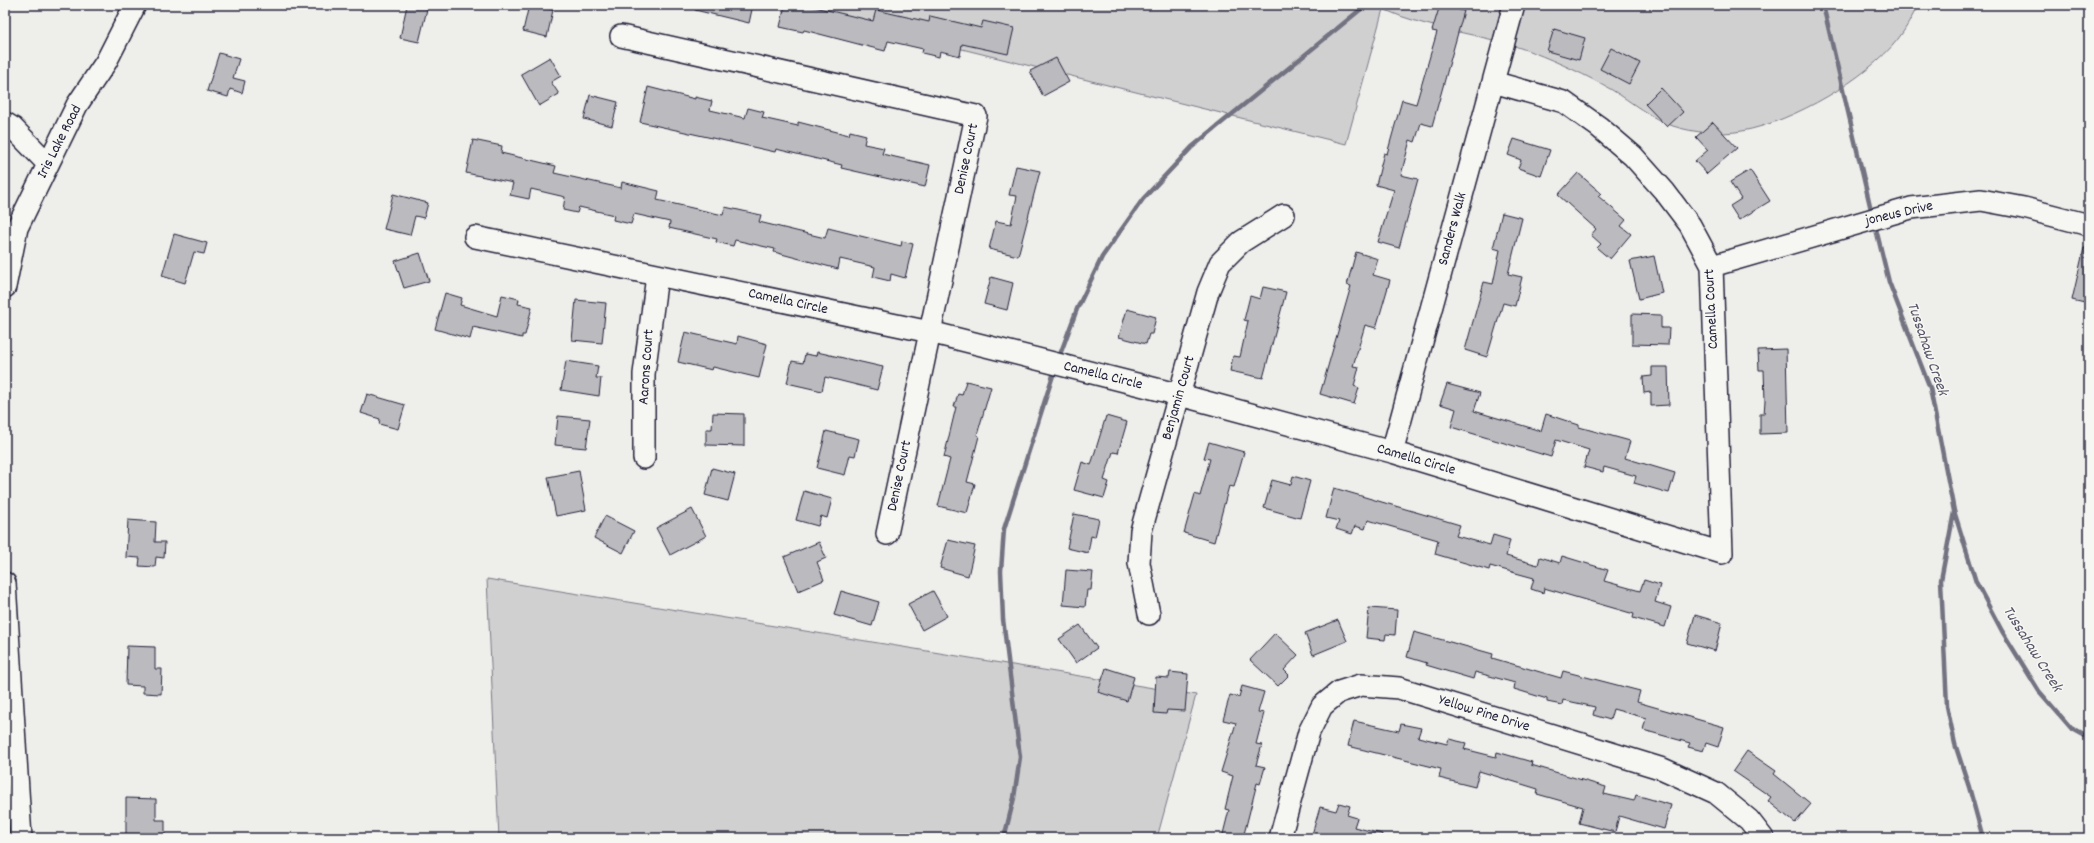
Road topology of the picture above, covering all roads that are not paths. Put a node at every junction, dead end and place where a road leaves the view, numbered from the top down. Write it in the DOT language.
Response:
graph roads {
  1 [pos="135,5"];
  2 [pos="1514,5"];
  3 [pos="621,36"];
  4 [pos="1493,82"];
  5 [pos="5,123"];
  6 [pos="48,164"];
  7 [pos="1284,215"];
  8 [pos="2089,225"];
  9 [pos="475,237"];
  10 [pos="1712,266"];
  11 [pos="657,276"];
  12 [pos="5,287"];
  13 [pos="930,332"];
  14 [pos="1180,395"];
  15 [pos="1392,452"];
  16 [pos="644,458"];
  17 [pos="887,534"];
  18 [pos="1722,553"];
  19 [pos="5,583"];
  20 [pos="1149,614"];
  21 [pos="21,838"];
  22 [pos="1280,838"];
  23 [pos="1763,838"];
  1 -- 6 [label="street, Iris Lake Road"];
  2 -- 4 [label="street, Sanders Walk"];
  3 -- 13 [label="street, Denise Court"];
  4 -- 10 [label="street, Camella Court"];
  4 -- 15 [label="street, Sanders Walk"];
  5 -- 6 [label="street"];
  6 -- 12 [label="street, Iris Lake Road"];
  7 -- 14 [label="street, Benjamin Court"];
  8 -- 10 [label="street, joneus Drive"];
  9 -- 11 [label="street, Camella Circle"];
  10 -- 18 [label="street, Camella Court"];
  11 -- 13 [label="street, Camella Circle"];
  11 -- 16 [label="street, Aarons Court"];
  13 -- 14 [label="street, Camella Circle"];
  13 -- 17 [label="street, Denise Court"];
  14 -- 15 [label="street, Camella Circle"];
  14 -- 20 [label="street, Benjamin Court"];
  15 -- 18 [label="street, Camella Circle"];
  19 -- 21 [label="street"];
  22 -- 23 [label="street, Yellow Pine Drive"];
}
